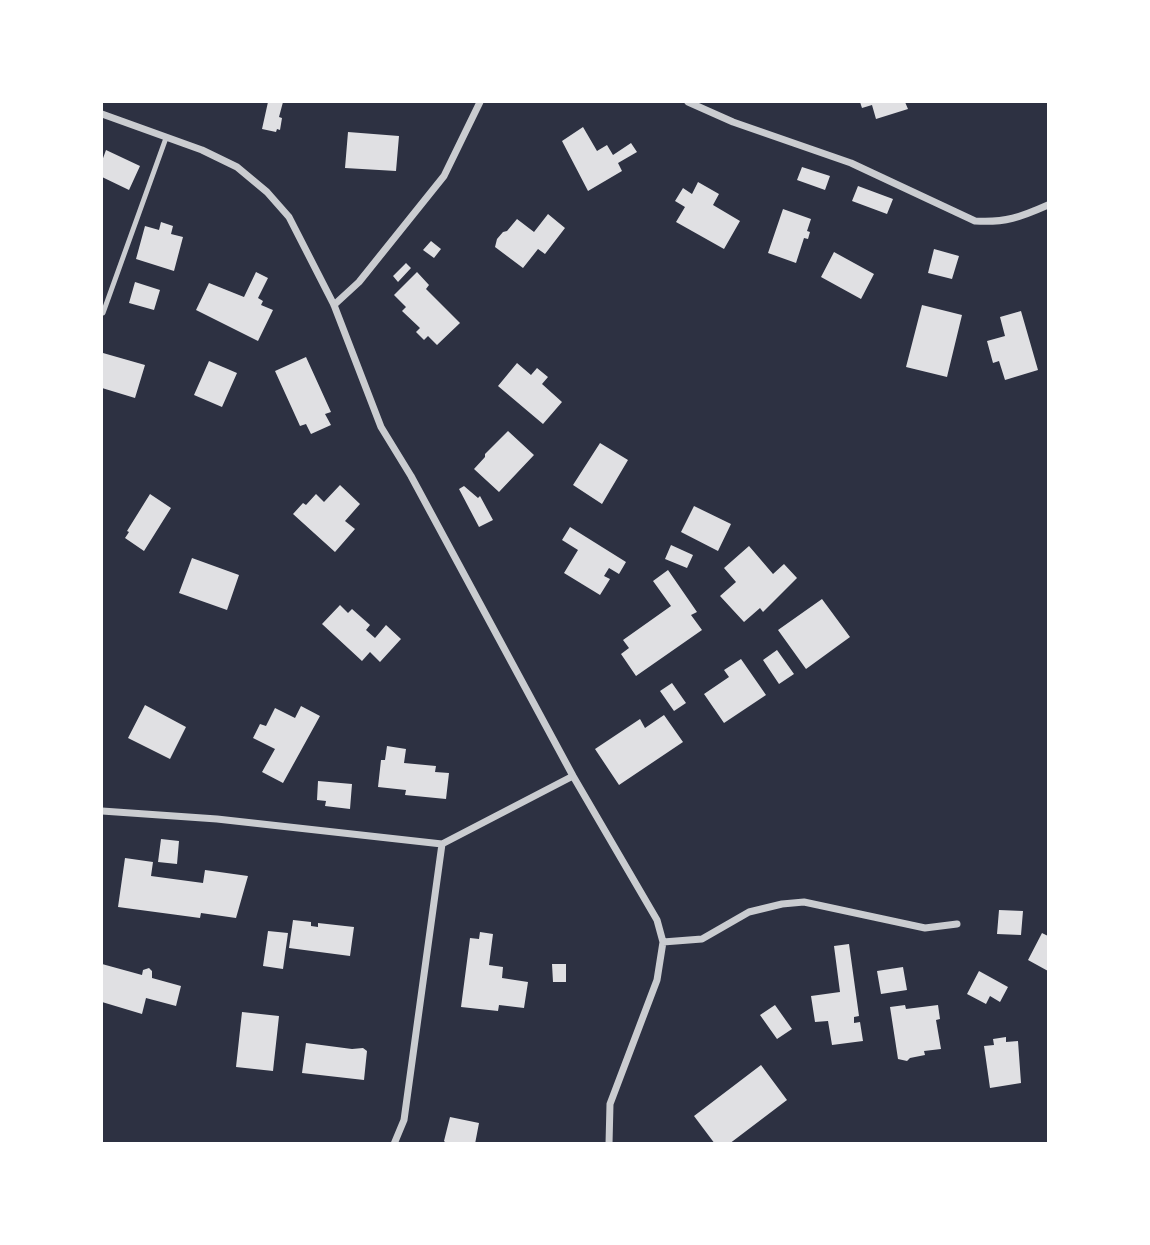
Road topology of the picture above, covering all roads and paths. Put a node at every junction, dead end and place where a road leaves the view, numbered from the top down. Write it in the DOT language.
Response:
graph roads {
  1 [pos="480,102"];
  2 [pos="688,102"];
  3 [pos="102,114"];
  4 [pos="166,138"];
  5 [pos="1048,205"];
  6 [pos="334,305"];
  7 [pos="103,313"];
  8 [pos="573,776"];
  9 [pos="102,811"];
  10 [pos="442,844"];
  11 [pos="957,924"];
  12 [pos="663,942"];
  13 [pos="394,1143"];
  14 [pos="609,1143"];
  1 -- 6 [label="street"];
  2 -- 5 [label="street"];
  3 -- 4 [label="street"];
  4 -- 6 [label="street"];
  4 -- 7 [label="lane"];
  6 -- 8 [label="street"];
  8 -- 10 [label="street"];
  8 -- 12 [label="street"];
  9 -- 10 [label="street"];
  10 -- 13 [label="street"];
  11 -- 12 [label="street"];
  12 -- 14 [label="street"];
}
